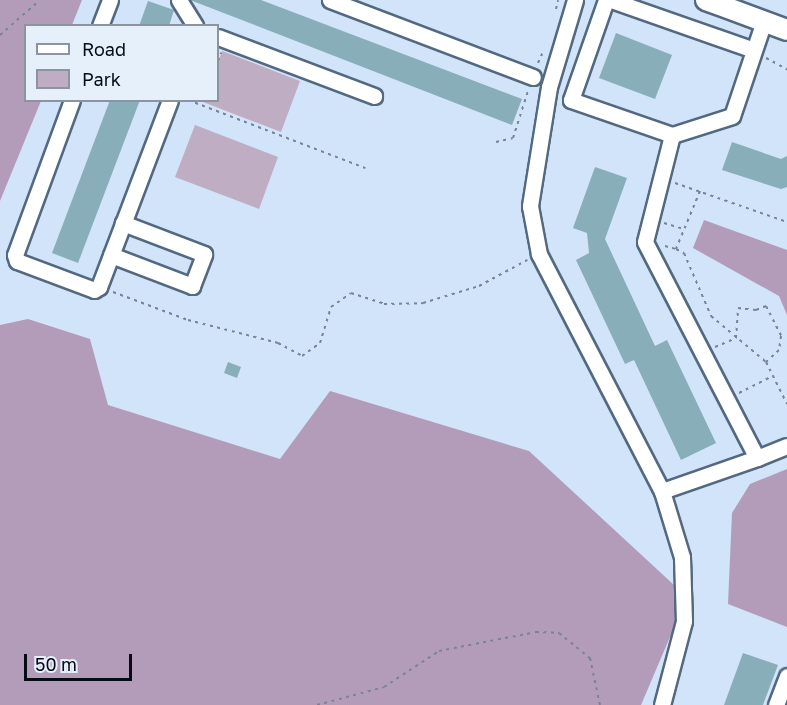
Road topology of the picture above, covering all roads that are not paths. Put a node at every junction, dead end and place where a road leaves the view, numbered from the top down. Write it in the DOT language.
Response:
graph roads {
  1 [pos="110,0"];
  2 [pos="179,0"];
  3 [pos="330,0"];
  4 [pos="574,0"];
  5 [pos="606,0"];
  6 [pos="611,0"];
  7 [pos="706,0"];
  8 [pos="764,21"];
  9 [pos="101,24"];
  10 [pos="194,24"];
  11 [pos="787,30"];
  12 [pos="219,37"];
  13 [pos="754,50"];
  14 [pos="533,77"];
  15 [pos="374,96"];
  16 [pos="71,102"];
  17 [pos="169,102"];
  18 [pos="672,135"];
  19 [pos="123,223"];
  20 [pos="111,255"];
  21 [pos="787,446"];
  22 [pos="757,458"];
  23 [pos="662,491"];
  24 [pos="787,676"];
  25 [pos="662,705"];
  26 [pos="776,705"];
  1 -- 9 [label="street"];
  2 -- 10 [label="street"];
  3 -- 14 [label="street"];
  4 -- 23 [label="street"];
  5 -- 18 [label="street"];
  6 -- 13 [label="street"];
  7 -- 8 [label="main road"];
  8 -- 11 [label="main road"];
  8 -- 13 [label="street"];
  12 -- 15 [label="street"];
  13 -- 18 [label="street"];
  16 -- 20 [label="street"];
  17 -- 19 [label="street"];
  18 -- 22 [label="street"];
  19 -- 20 [label="street"];
  19 -- 20 [label="street"];
  21 -- 22 [label="street"];
  22 -- 23 [label="street"];
  23 -- 25 [label="street"];
  24 -- 26 [label="street"];
}
